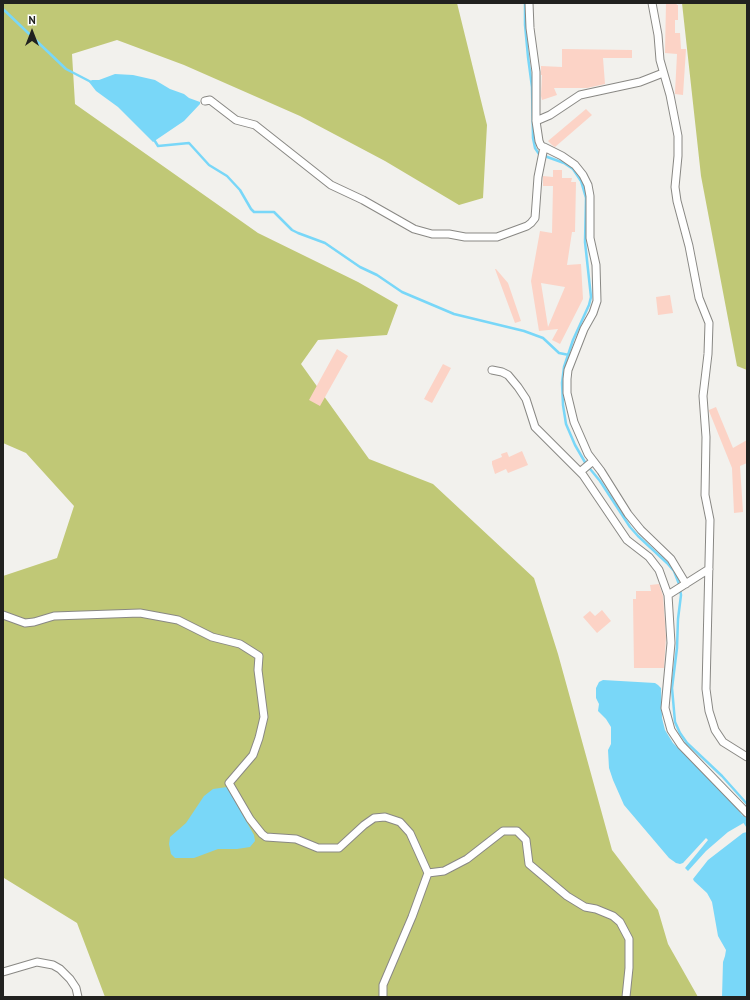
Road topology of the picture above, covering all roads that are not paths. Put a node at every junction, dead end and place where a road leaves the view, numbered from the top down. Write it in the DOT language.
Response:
graph roads {
  1 [pos="529,3"];
  2 [pos="652,3"];
  3 [pos="663,73"];
  4 [pos="205,101"];
  5 [pos="536,122"];
  6 [pos="542,153"];
  7 [pos="492,370"];
  8 [pos="586,466"];
  9 [pos="709,569"];
  10 [pos="685,585"];
  11 [pos="671,594"];
  12 [pos="3,615"];
  13 [pos="747,757"];
  14 [pos="747,814"];
  15 [pos="428,873"];
  16 [pos="3,972"];
  17 [pos="78,997"];
  18 [pos="383,997"];
  19 [pos="626,997"];
  1 -- 5 [label="street"];
  2 -- 3 [label="street"];
  3 -- 5 [label="street"];
  3 -- 9 [label="street"];
  4 -- 6 [label="street"];
  5 -- 6 [label="street"];
  6 -- 8 [label="street"];
  7 -- 8 [label="street"];
  8 -- 10 [label="street"];
  8 -- 11 [label="street"];
  9 -- 10 [label="street"];
  9 -- 13 [label="street"];
  10 -- 11 [label="street"];
  11 -- 14 [label="street"];
  12 -- 15 [label="street"];
  15 -- 18 [label="street"];
  15 -- 19 [label="street"];
  16 -- 17 [label="street"];
}
